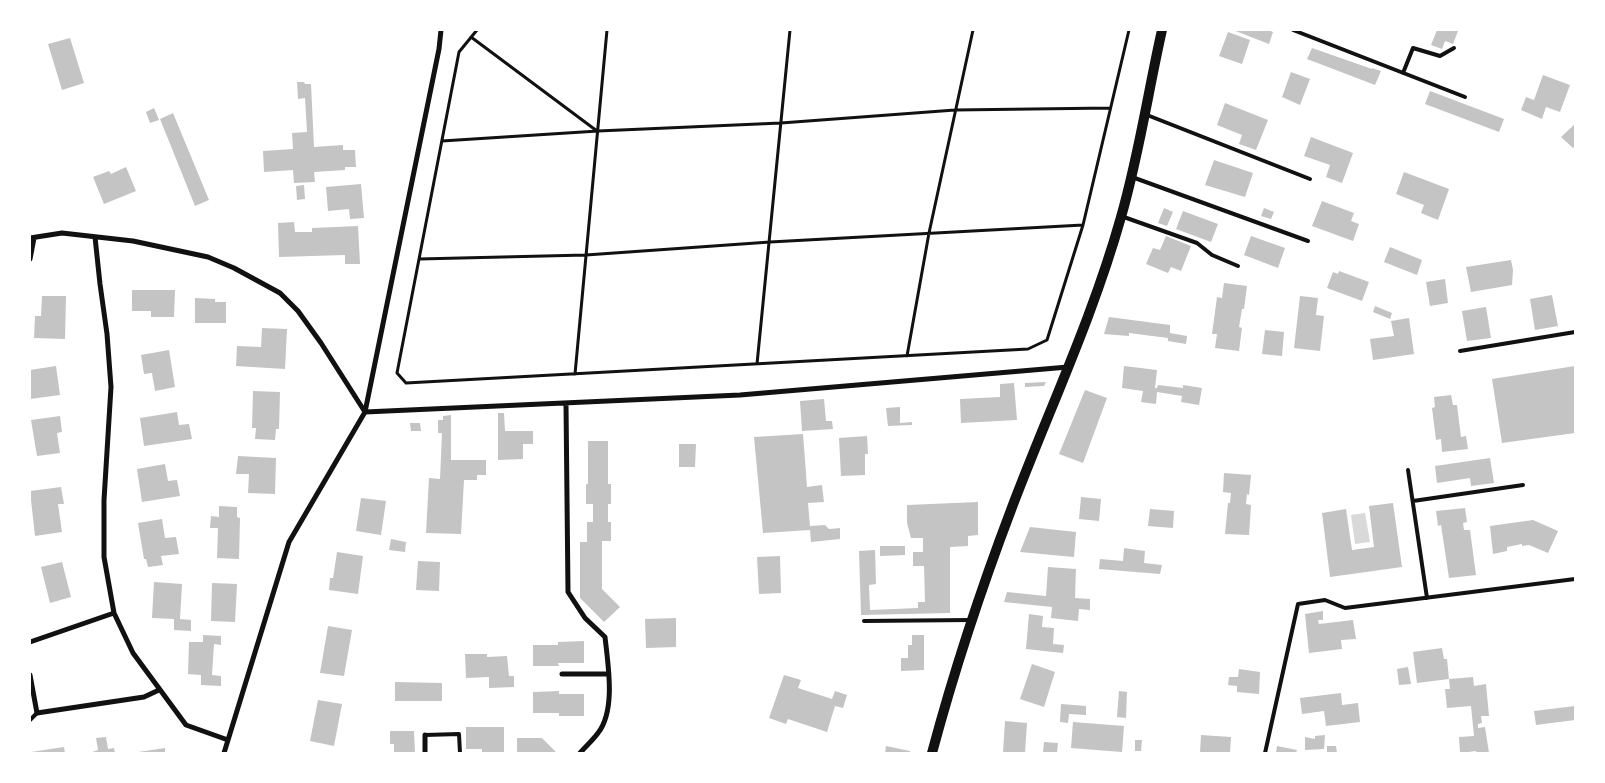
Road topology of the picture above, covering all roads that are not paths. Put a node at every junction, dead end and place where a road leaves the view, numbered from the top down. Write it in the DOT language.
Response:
graph roads {
  1 [pos="441,30"];
  2 [pos="1162,30"];
  3 [pos="1293,30"];
  4 [pos="1454,48"];
  5 [pos="1403,73"];
  6 [pos="1465,97"];
  7 [pos="1145,114"];
  8 [pos="1131,176"];
  9 [pos="1310,179"];
  10 [pos="1122,216"];
  11 [pos="95,237"];
  12 [pos="32,238"];
  13 [pos="1308,241"];
  14 [pos="30,259"];
  15 [pos="1238,266"];
  16 [pos="1575,332"];
  17 [pos="1460,351"];
  18 [pos="1068,367"];
  19 [pos="566,404"];
  20 [pos="365,412"];
  21 [pos="1408,470"];
  22 [pos="1523,485"];
  23 [pos="1413,501"];
  24 [pos="1575,579"];
  25 [pos="1427,598"];
  26 [pos="114,613"];
  27 [pos="972,620"];
  28 [pos="864,621"];
  29 [pos="30,642"];
  30 [pos="562,674"];
  31 [pos="608,674"];
  32 [pos="30,675"];
  33 [pos="159,690"];
  34 [pos="37,713"];
  35 [pos="30,720"];
  36 [pos="425,735"];
  37 [pos="228,740"];
  38 [pos="224,753"];
  39 [pos="425,753"];
  40 [pos="460,753"];
  41 [pos="580,753"];
  42 [pos="932,753"];
  43 [pos="1265,753"];
  1 -- 20 [label="street"];
  2 -- 7 [label="main road"];
  3 -- 5 [label="lane"];
  4 -- 5 [label="lane"];
  5 -- 6 [label="lane"];
  7 -- 8 [label="main road"];
  7 -- 9 [label="lane"];
  8 -- 10 [label="main road"];
  8 -- 13 [label="lane"];
  10 -- 15 [label="lane"];
  10 -- 18 [label="main road"];
  11 -- 12 [label="street"];
  11 -- 20 [label="street"];
  11 -- 26 [label="street"];
  12 -- 14 [label="street"];
  16 -- 17 [label="lane"];
  18 -- 19 [label="street"];
  18 -- 27 [label="main road"];
  19 -- 20 [label="street"];
  19 -- 31 [label="street"];
  20 -- 37 [label="street"];
  21 -- 23 [label="lane"];
  22 -- 23 [label="lane"];
  23 -- 25 [label="lane"];
  24 -- 25 [label="lane"];
  25 -- 43 [label="lane"];
  26 -- 29 [label="street"];
  26 -- 33 [label="street"];
  27 -- 28 [label="lane"];
  27 -- 42 [label="main road"];
  30 -- 31 [label="street"];
  31 -- 41 [label="street"];
  32 -- 34 [label="street"];
  33 -- 34 [label="street"];
  33 -- 37 [label="street"];
  34 -- 35 [label="lane"];
  36 -- 39 [label="street"];
  36 -- 40 [label="lane"];
  37 -- 38 [label="street"];
}
